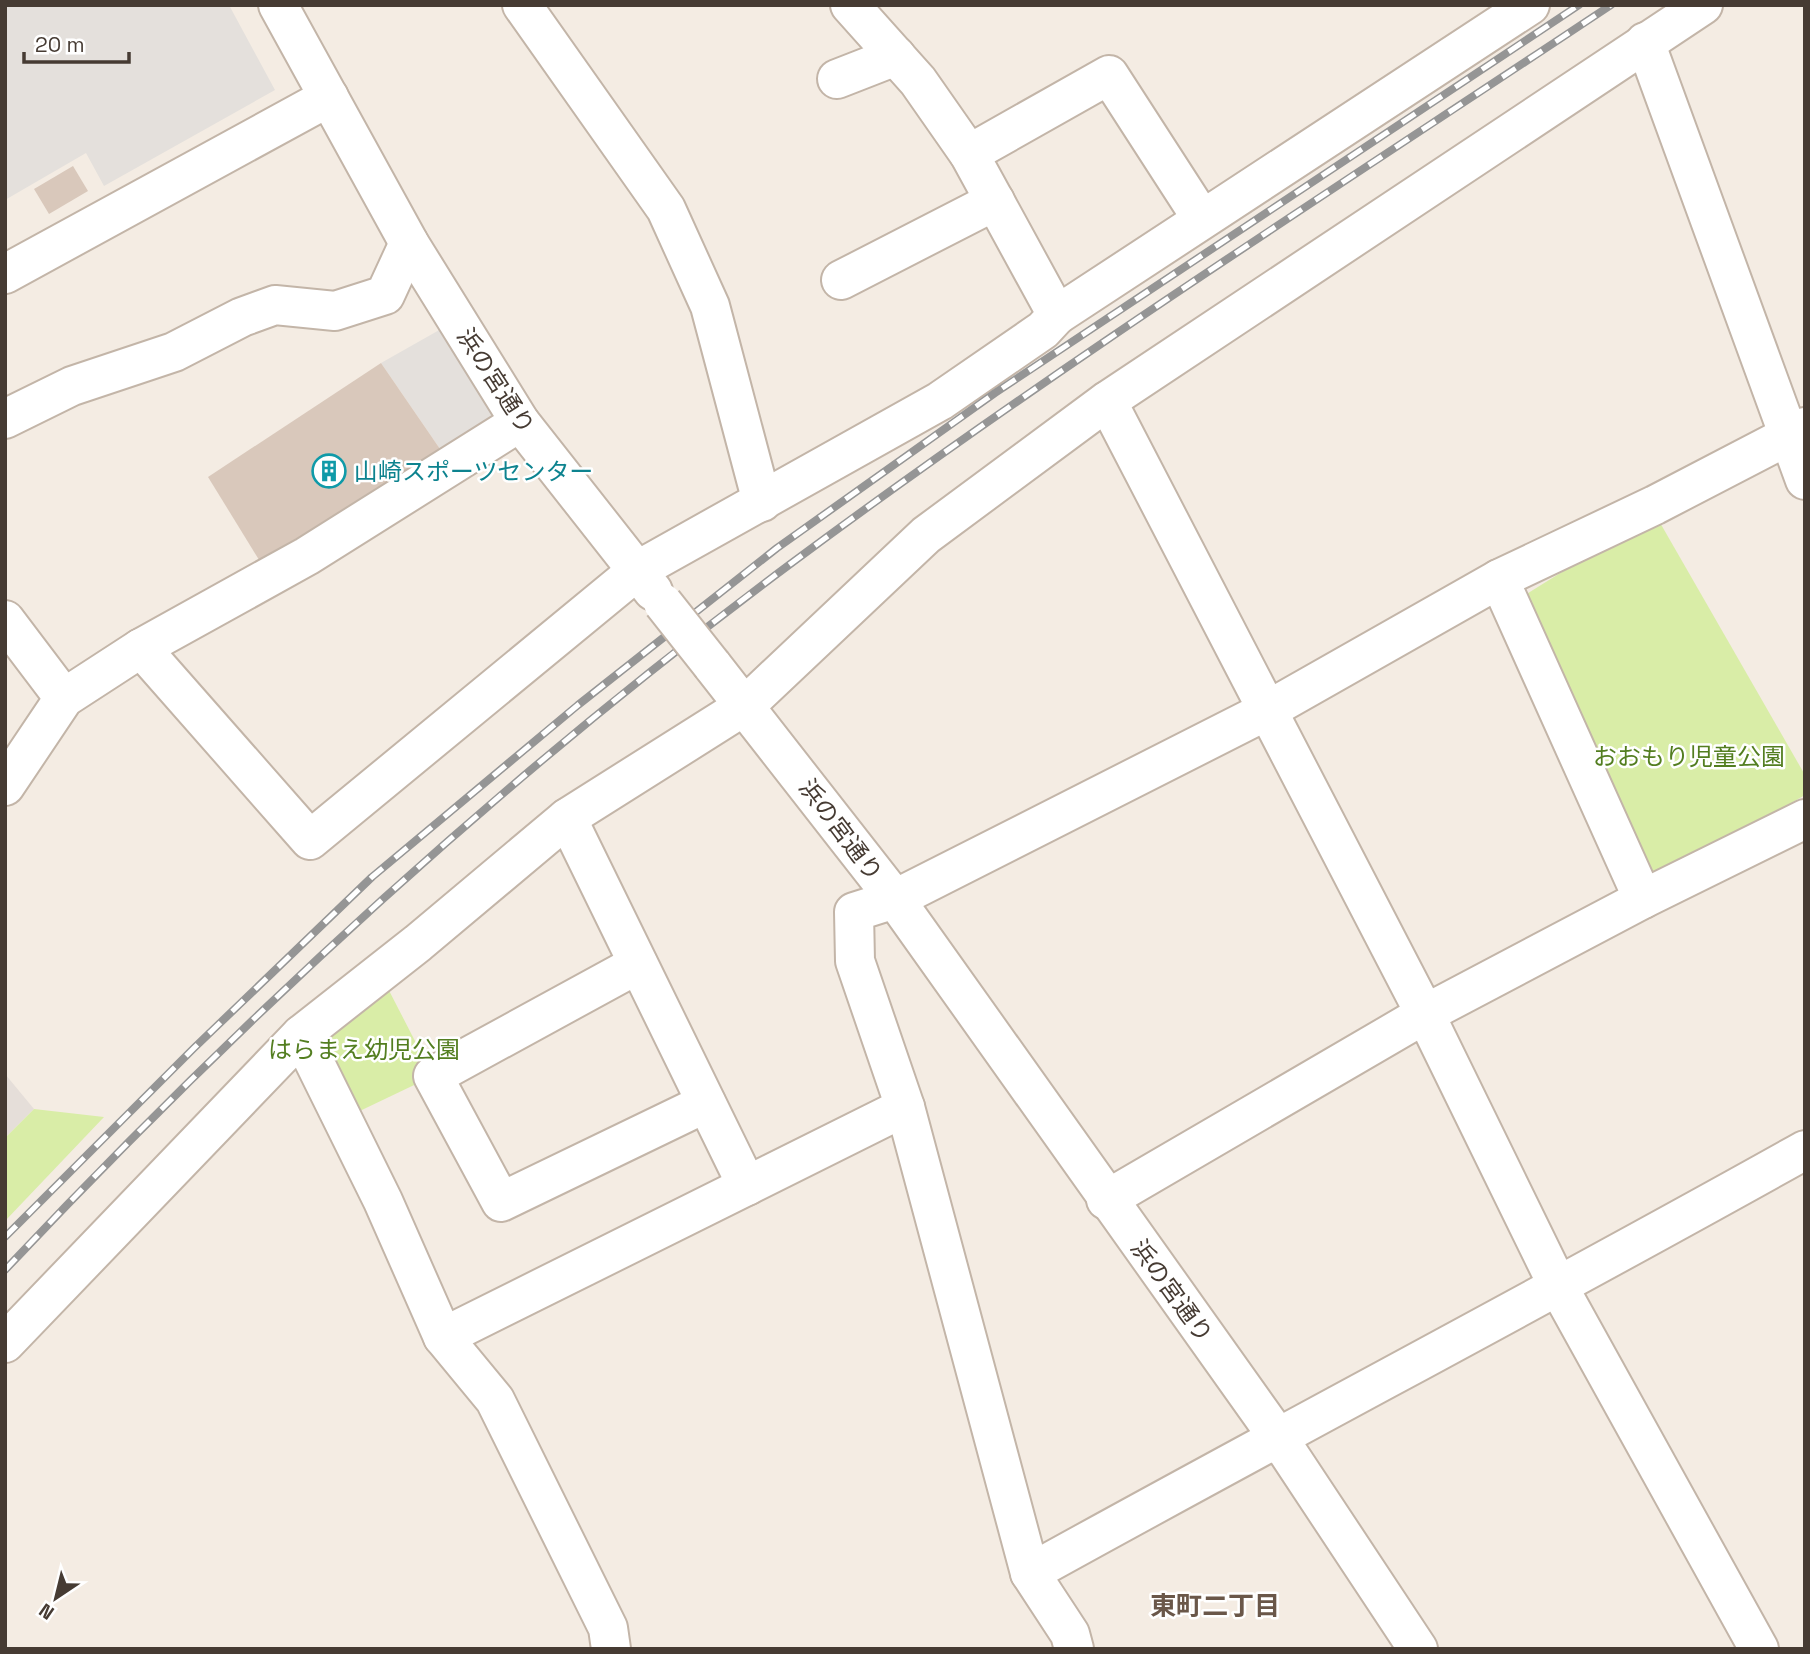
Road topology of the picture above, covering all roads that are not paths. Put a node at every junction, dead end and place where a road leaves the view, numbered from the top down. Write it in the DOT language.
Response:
graph roads {
  1 [pos="278,5"];
  2 [pos="522,5"];
  3 [pos="850,5"];
  4 [pos="1531,5"];
  5 [pos="1703,5"];
  6 [pos="1646,41"];
  7 [pos="896,56"];
  8 [pos="837,79"];
  9 [pos="329,97"];
  10 [pos="969,154"];
  11 [pos="995,201"];
  12 [pos="1202,219"];
  13 [pos="409,243"];
  14 [pos="5,274"];
  15 [pos="841,281"];
  16 [pos="1057,315"];
  17 [pos="1107,401"];
  18 [pos="5,419"];
  19 [pos="520,422"];
  20 [pos="1796,432"];
  21 [pos="1805,480"];
  22 [pos="762,502"];
  23 [pos="638,570"];
  24 [pos="1499,579"];
  25 [pos="5,620"];
  26 [pos="141,648"];
  27 [pos="64,698"];
  28 [pos="746,705"];
  29 [pos="1268,710"];
  30 [pos="5,786"];
  31 [pos="567,818"];
  32 [pos="1805,820"];
  33 [pos="1643,899"];
  34 [pos="895,900"];
  35 [pos="638,964"];
  36 [pos="1425,1014"];
  37 [pos="301,1035"];
  38 [pos="706,1103"];
  39 [pos="905,1107"];
  40 [pos="1804,1152"];
  41 [pos="747,1186"];
  42 [pos="1106,1200"];
  43 [pos="1559,1288"];
  44 [pos="443,1337"];
  45 [pos="5,1343"];
  46 [pos="1276,1436"];
  47 [pos="1030,1573"];
  48 [pos="611,1649"];
  49 [pos="1074,1649"];
  50 [pos="1418,1649"];
  51 [pos="1759,1649"];
  1 -- 9 [label="street, 浜の宮通り"];
  2 -- 22 [label="street"];
  3 -- 7 [label="street"];
  4 -- 12 [label="street"];
  5 -- 6 [label="street"];
  6 -- 17 [label="street"];
  6 -- 20 [label="street"];
  7 -- 8 [label="street"];
  7 -- 10 [label="street"];
  9 -- 13 [label="street, 浜の宮通り"];
  9 -- 14 [label="street"];
  10 -- 11 [label="street"];
  10 -- 12 [label="street"];
  11 -- 15 [label="street"];
  11 -- 16 [label="street"];
  12 -- 16 [label="street"];
  13 -- 18 [label="street"];
  13 -- 19 [label="street, 浜の宮通り"];
  16 -- 22 [label="street"];
  17 -- 28 [label="street"];
  17 -- 29 [label="street"];
  19 -- 23 [label="street, 浜の宮通り"];
  19 -- 26 [label="street"];
  20 -- 21 [label="street"];
  20 -- 24 [label="street"];
  22 -- 23 [label="street"];
  23 -- 26 [label="street"];
  23 -- 28 [label="street, 浜の宮通り, bridge"];
  24 -- 29 [label="street"];
  24 -- 33 [label="street"];
  25 -- 27 [label="street"];
  26 -- 27 [label="street"];
  27 -- 30 [label="street"];
  28 -- 31 [label="street"];
  28 -- 34 [label="street, 浜の宮通り"];
  29 -- 34 [label="street"];
  29 -- 36 [label="street"];
  31 -- 35 [label="street"];
  31 -- 37 [label="street"];
  32 -- 33 [label="street"];
  33 -- 36 [label="street"];
  34 -- 39 [label="street"];
  34 -- 42 [label="street, 浜の宮通り"];
  35 -- 38 [label="street"];
  35 -- 38 [label="street"];
  36 -- 42 [label="street"];
  36 -- 43 [label="street"];
  37 -- 44 [label="street"];
  37 -- 45 [label="street"];
  38 -- 41 [label="street"];
  39 -- 41 [label="street"];
  39 -- 47 [label="street"];
  40 -- 43 [label="street"];
  41 -- 44 [label="street"];
  42 -- 46 [label="street, 浜の宮通り"];
  43 -- 46 [label="street"];
  43 -- 51 [label="street"];
  44 -- 48 [label="street"];
  46 -- 47 [label="street"];
  46 -- 50 [label="street, 浜の宮通り"];
  47 -- 49 [label="street"];
}
